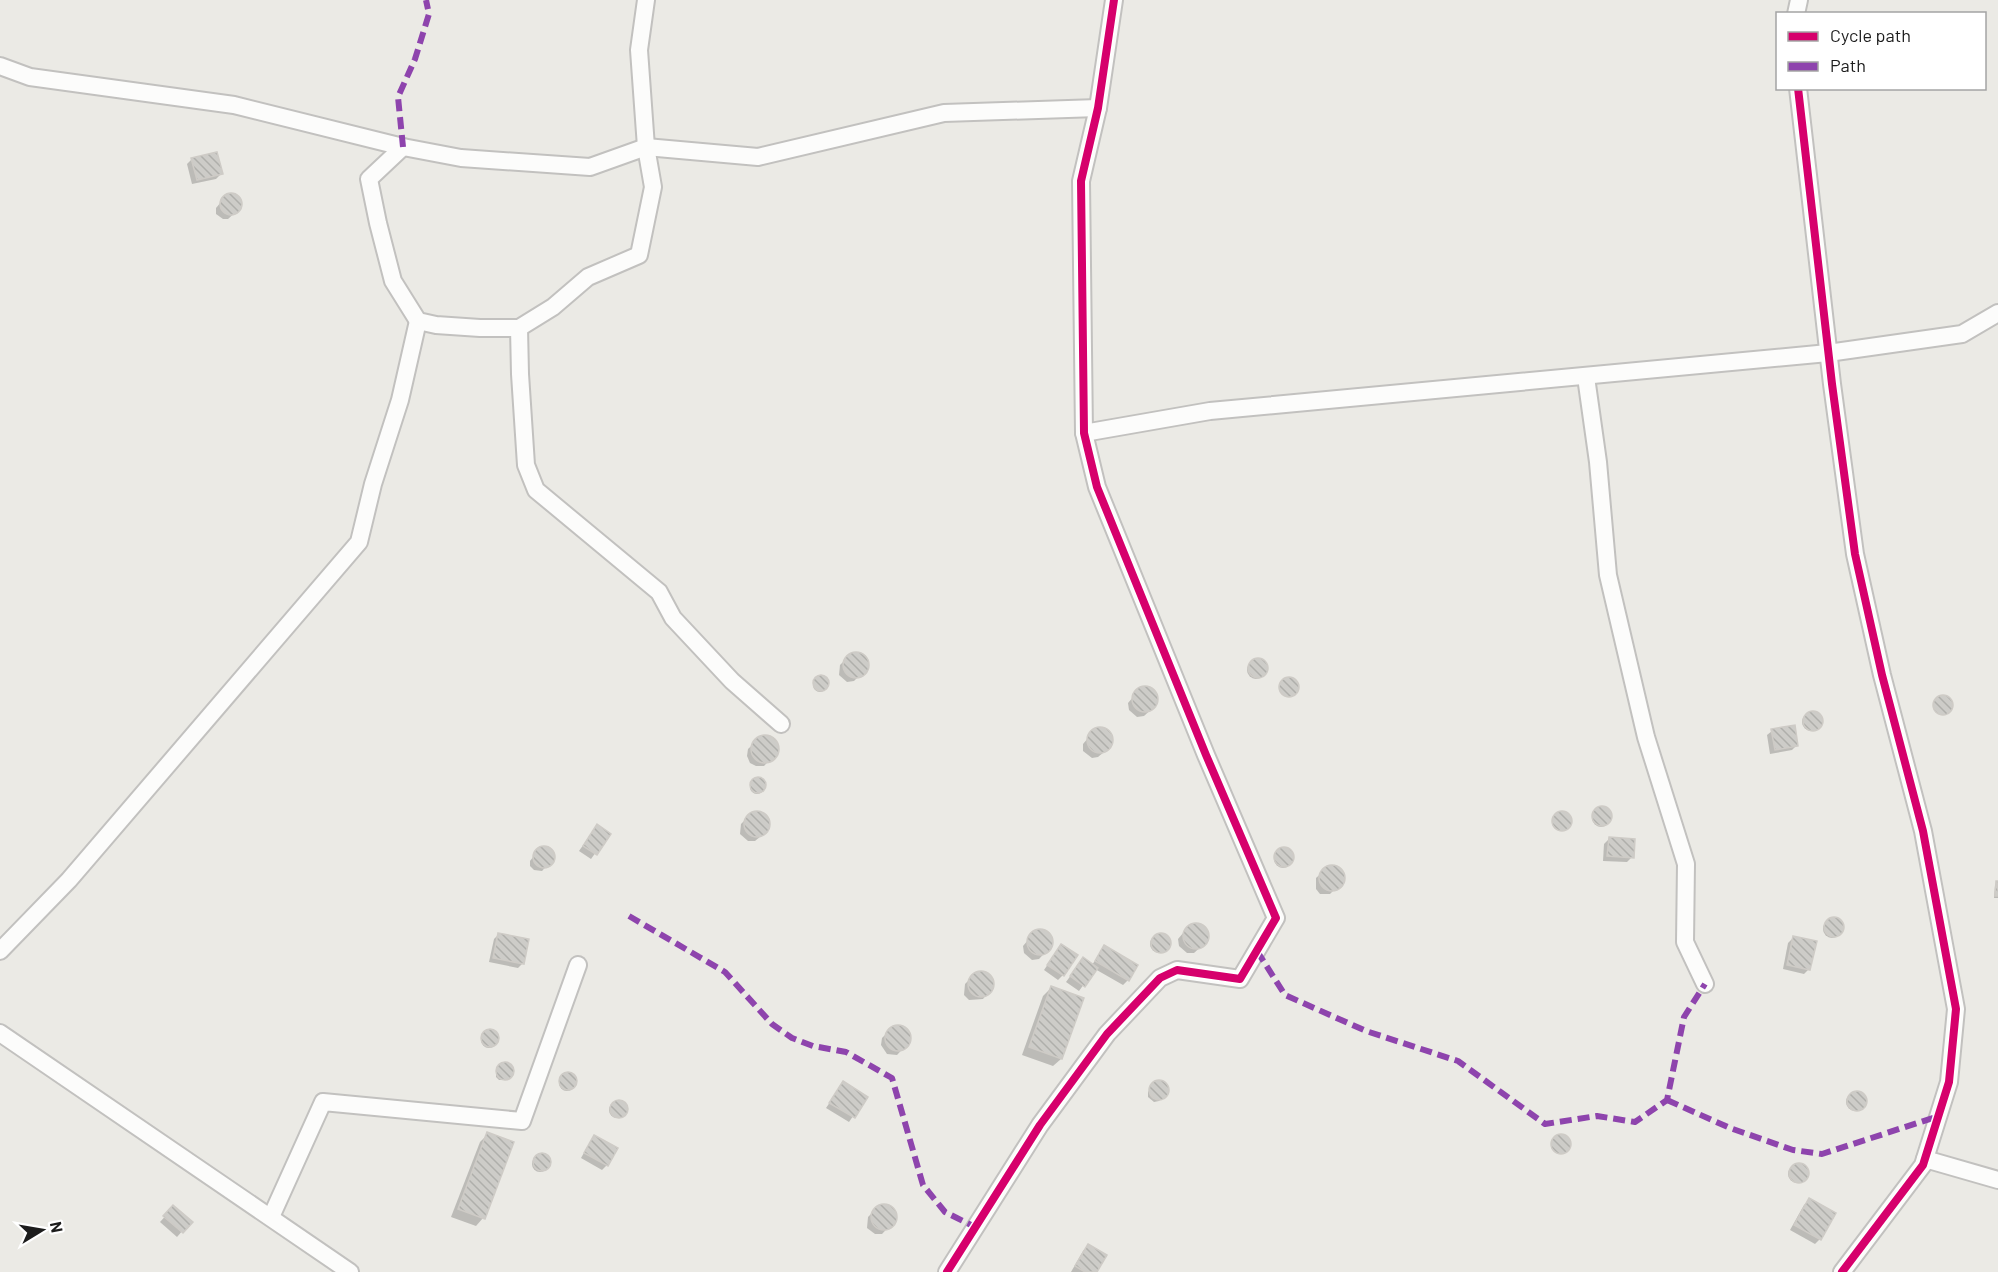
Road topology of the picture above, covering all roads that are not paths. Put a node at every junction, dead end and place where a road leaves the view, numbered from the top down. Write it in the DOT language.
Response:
graph roads {
  1 [pos="646,0"];
  2 [pos="1114,0"];
  3 [pos="0,66"];
  4 [pos="1798,90"];
  5 [pos="1098,108"];
  6 [pos="402,147"];
  7 [pos="646,147"];
  8 [pos="1998,313"];
  9 [pos="418,321"];
  10 [pos="519,328"];
  11 [pos="1828,353"];
  12 [pos="1586,377"];
  13 [pos="1084,433"];
  14 [pos="781,724"];
  15 [pos="0,951"];
  16 [pos="578,965"];
  17 [pos="1705,984"];
  18 [pos="0,1033"];
  19 [pos="1925,1159"];
  20 [pos="1998,1180"];
  21 [pos="270,1217"];
  22 [pos="350,1272"];
  23 [pos="947,1272"];
  24 [pos="1842,1272"];
  1 -- 7 [label="street"];
  2 -- 5 [label="street"];
  3 -- 6 [label="street"];
  4 -- 11 [label="street"];
  5 -- 7 [label="street"];
  5 -- 13 [label="street"];
  6 -- 7 [label="street"];
  6 -- 9 [label="street"];
  7 -- 10 [label="street"];
  8 -- 11 [label="street"];
  9 -- 10 [label="street"];
  9 -- 15 [label="street"];
  10 -- 14 [label="street"];
  11 -- 12 [label="street"];
  11 -- 19 [label="street"];
  12 -- 13 [label="street"];
  12 -- 17 [label="street"];
  13 -- 23 [label="street"];
  16 -- 21 [label="street"];
  18 -- 21 [label="street"];
  19 -- 20 [label="street"];
  19 -- 24 [label="street"];
  21 -- 22 [label="street"];
}
